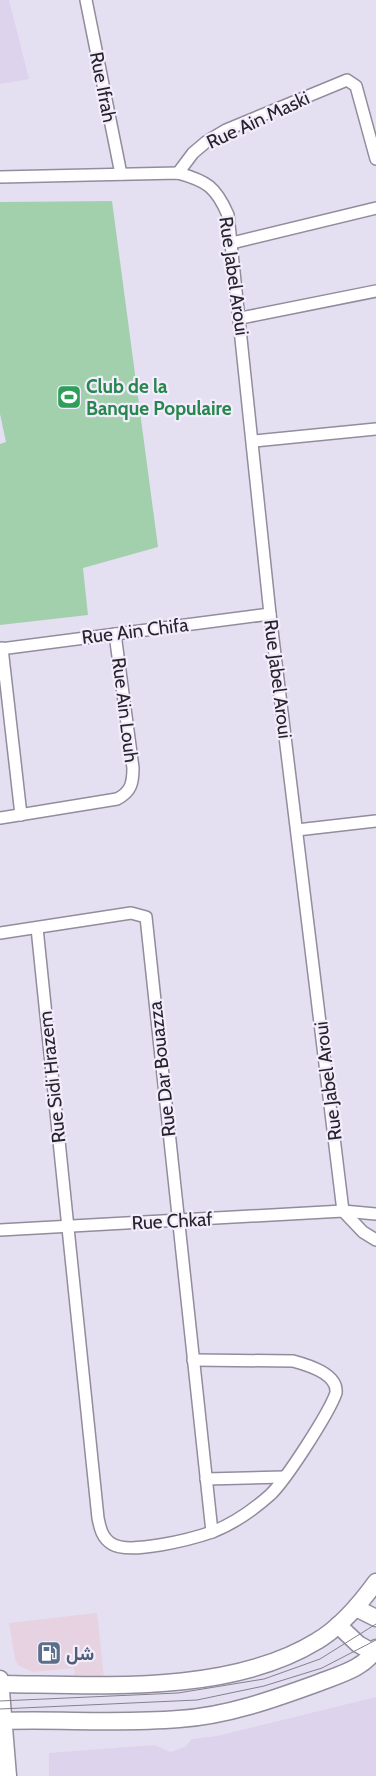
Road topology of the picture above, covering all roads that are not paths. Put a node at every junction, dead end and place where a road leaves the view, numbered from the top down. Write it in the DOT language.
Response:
graph roads {
  1 [pos="86,0"];
  2 [pos="376,159"];
  3 [pos="178,173"];
  4 [pos="121,174"];
  5 [pos="0,178"];
  6 [pos="376,208"];
  7 [pos="232,244"];
  8 [pos="376,291"];
  9 [pos="240,318"];
  10 [pos="376,429"];
  11 [pos="254,441"];
  12 [pos="270,614"];
  13 [pos="115,634"];
  14 [pos="1,648"];
  15 [pos="21,815"];
  16 [pos="0,818"];
  17 [pos="376,821"];
  18 [pos="297,830"];
  19 [pos="37,928"];
  20 [pos="0,933"];
  21 [pos="344,1211"];
  22 [pos="376,1214"];
  23 [pos="178,1221"];
  24 [pos="68,1226"];
  25 [pos="0,1230"];
  26 [pos="376,1240"];
  27 [pos="193,1360"];
  28 [pos="284,1477"];
  29 [pos="206,1479"];
  30 [pos="212,1532"];
  31 [pos="376,1582"];
  32 [pos="356,1608"];
  33 [pos="376,1618"];
  34 [pos="338,1625"];
  35 [pos="375,1652"];
  36 [pos="0,1682"];
  37 [pos="2,1721"];
  38 [pos="8,1776"];
  1 -- 4 [label="street, Rue Ifrah"];
  2 -- 3 [label="street, Rue Ain Maski"];
  3 -- 4 [label="street"];
  3 -- 7 [label="street, Rue Jabel Aroui"];
  4 -- 5 [label="street"];
  6 -- 7 [label="street"];
  7 -- 9 [label="street, Rue Jabel Aroui"];
  8 -- 9 [label="street"];
  9 -- 11 [label="street, Rue Jabel Aroui"];
  10 -- 11 [label="street"];
  11 -- 12 [label="street, Rue Jabel Aroui"];
  12 -- 13 [label="street, Rue Ain Chifa"];
  12 -- 18 [label="street, Rue Jabel Aroui"];
  13 -- 14 [label="street, Rue Ain Chifa"];
  13 -- 15 [label="street, Rue Ain Louh"];
  14 -- 15 [label="street"];
  15 -- 16 [label="street"];
  17 -- 18 [label="street"];
  18 -- 21 [label="street, Rue Jabel Aroui"];
  19 -- 20 [label="street"];
  19 -- 23 [label="street, Rue Dar Bouazza"];
  19 -- 24 [label="street, Rue Sidi Hrazem"];
  21 -- 22 [label="street, Rue Chkaf"];
  21 -- 23 [label="street, Rue Chkaf"];
  21 -- 26 [label="street"];
  23 -- 24 [label="street, Rue Chkaf"];
  23 -- 27 [label="street, Rue Dar Bouazza"];
  24 -- 25 [label="street, Rue Chkaf"];
  24 -- 30 [label="street, Rue Sidi Hrazem"];
  27 -- 28 [label="street, Rue Sidi Hrazem"];
  27 -- 29 [label="street, Rue Dar Bouazza"];
  28 -- 29 [label="street"];
  28 -- 30 [label="street, Rue Sidi Hrazem"];
  29 -- 30 [label="street, Rue Dar Bouazza"];
  31 -- 32 [label="main road"];
  32 -- 33 [label="main road"];
  32 -- 34 [label="main road"];
  34 -- 35 [label="main road"];
  34 -- 36 [label="main road"];
  35 -- 37 [label="main road"];
  36 -- 37 [label="main road"];
  37 -- 38 [label="main road"];
}
